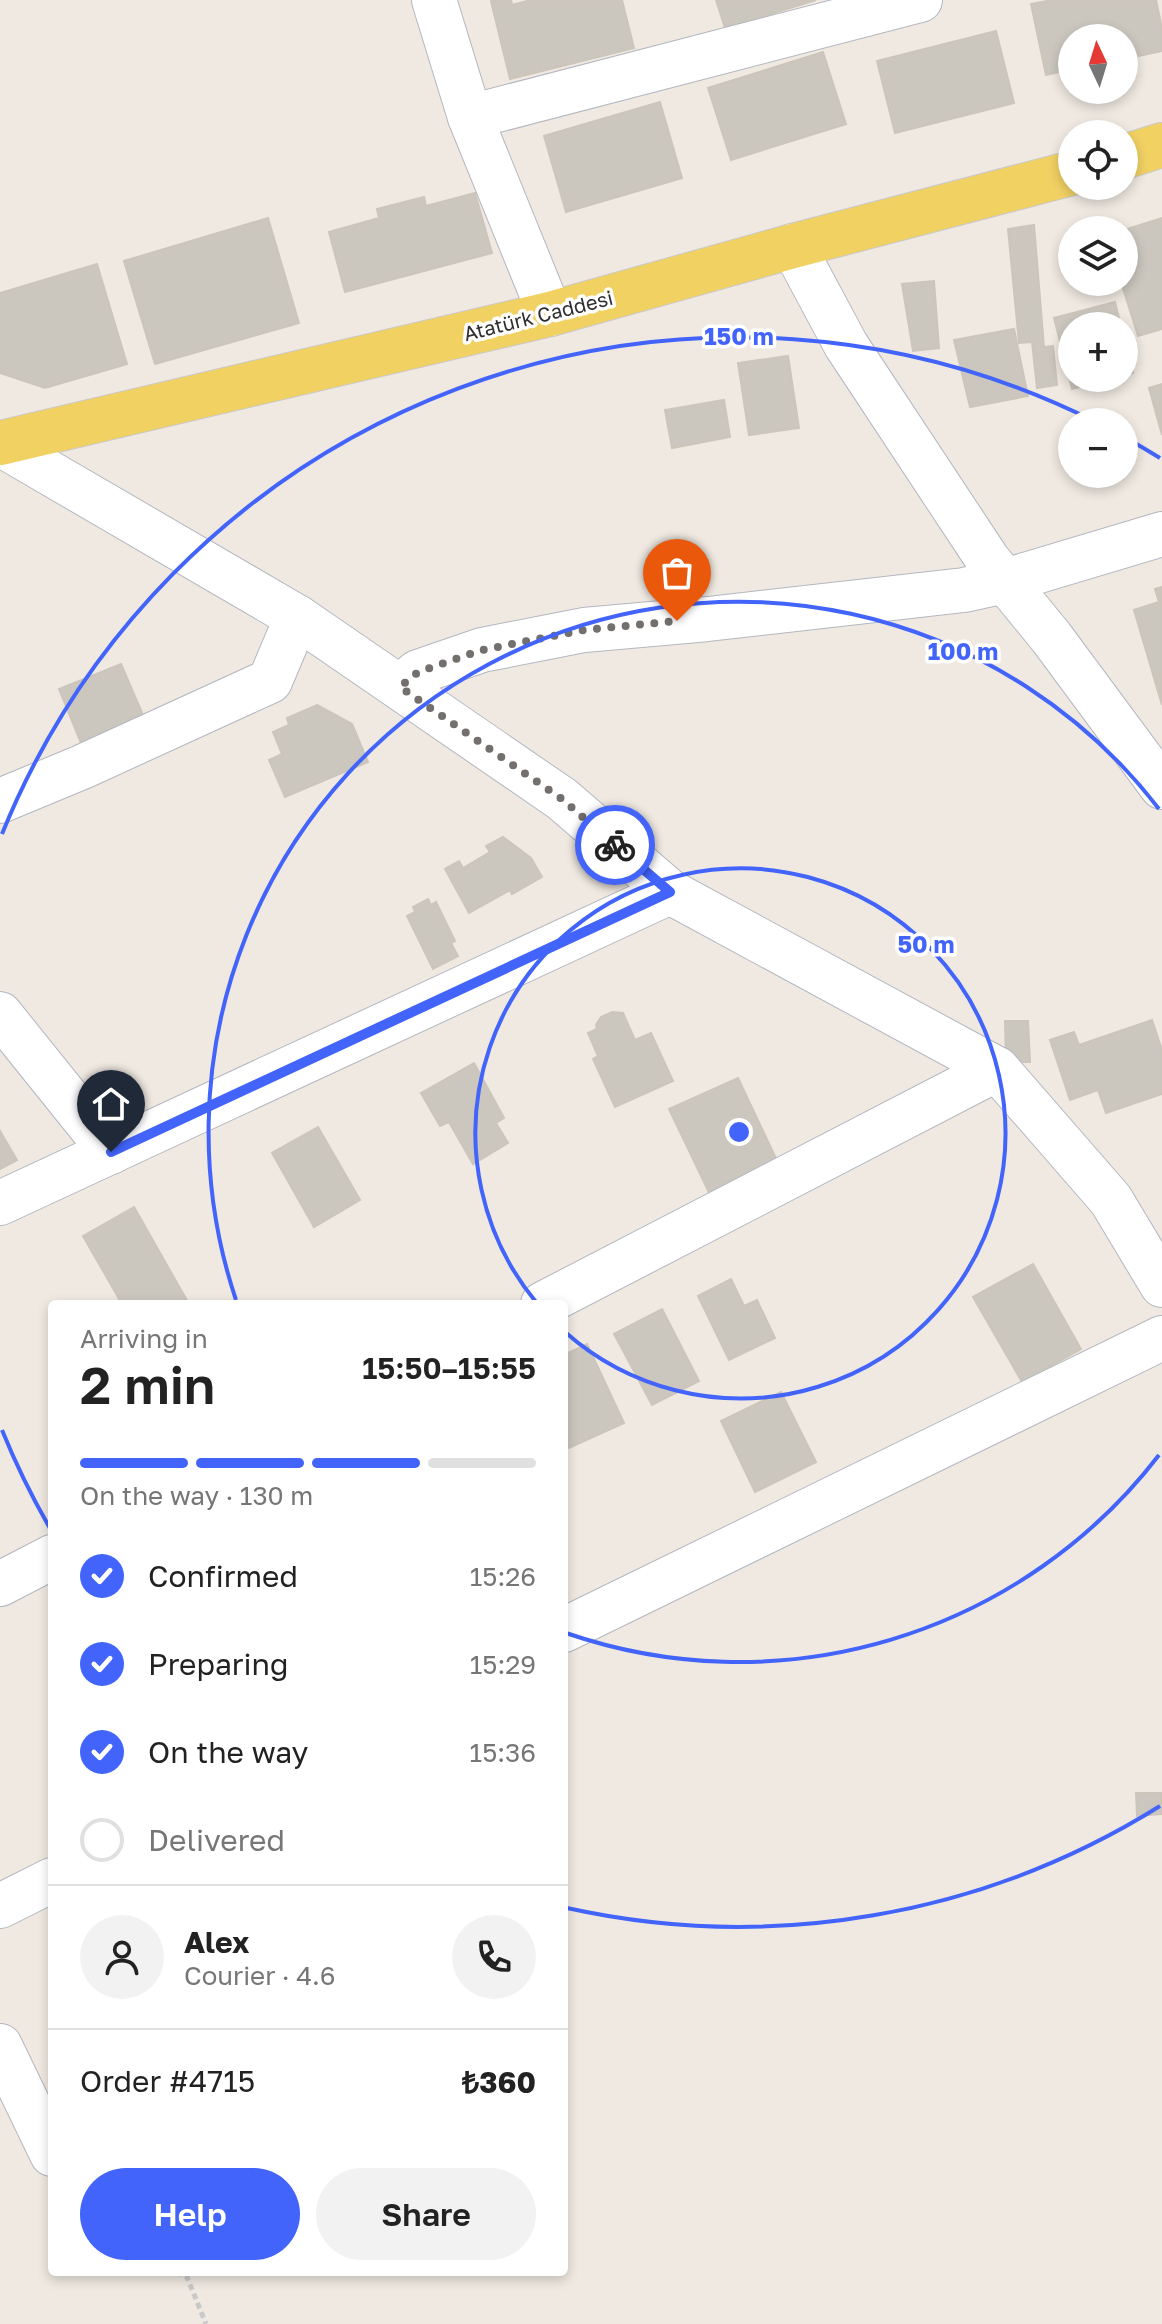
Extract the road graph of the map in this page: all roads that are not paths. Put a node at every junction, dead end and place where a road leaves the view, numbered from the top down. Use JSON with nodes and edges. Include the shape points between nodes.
{"nodes":[{"id":1,"x":434,"y":0,"type":"edge"},
{"id":2,"x":920,"y":0,"type":"edge"},
{"id":3,"x":470,"y":117,"type":"junction"},
{"id":4,"x":1162,"y":145,"type":"edge"},
{"id":5,"x":1138,"y":153,"type":"edge"},
{"id":6,"x":1058,"y":177,"type":"edge"},
{"id":7,"x":793,"y":246,"type":"junction"},
{"id":8,"x":550,"y":314,"type":"junction"},
{"id":9,"x":0,"y":444,"type":"edge"},
{"id":10,"x":1162,"y":534,"type":"edge"},
{"id":11,"x":1005,"y":581,"type":"junction"},
{"id":12,"x":297,"y":617,"type":"junction"},
{"id":13,"x":400,"y":687,"type":"junction"},
{"id":14,"x":1162,"y":787,"type":"edge"},
{"id":15,"x":0,"y":801,"type":"edge"},
{"id":16,"x":670,"y":892,"type":"junction"},
{"id":17,"x":0,"y":1014,"type":"edge"},
{"id":18,"x":997,"y":1069,"type":"junction"},
{"id":19,"x":111,"y":1152,"type":"junction"},
{"id":20,"x":0,"y":1203,"type":"edge"},
{"id":21,"x":1162,"y":1285,"type":"edge"},
{"id":22,"x":551,"y":1300,"type":"edge"},
{"id":23,"x":1162,"y":1338,"type":"edge"},
{"id":24,"x":48,"y":1559,"type":"edge"},
{"id":25,"x":0,"y":1584,"type":"edge"},
{"id":26,"x":568,"y":1628,"type":"edge"},
{"id":27,"x":48,"y":1882,"type":"edge"},
{"id":28,"x":0,"y":1906,"type":"edge"},
{"id":29,"x":0,"y":2046,"type":"edge"},
{"id":30,"x":48,"y":2146,"type":"edge"}],
"edges":[{"from":1,"to":3,"type":"street"},
{"from":2,"to":3,"type":"street"},
{"from":3,"to":8,"type":"street"},
{"from":4,"to":5,"type":"main road"},
{"from":6,"to":7,"type":"main road","name":"Atatürk Caddesi"},
{"from":7,"to":8,"type":"main road","name":"Atatürk Caddesi"},
{"from":7,"to":11,"type":"street","via":[[846,345]]},
{"from":8,"to":9,"type":"main road","name":"Atatürk Caddesi"},
{"from":9,"to":12,"type":"street"},
{"from":10,"to":11,"type":"street"},
{"from":11,"to":13,"type":"street","via":[[964,590],[584,630],[482,650],[418,672]]},
{"from":11,"to":14,"type":"street"},
{"from":12,"to":13,"type":"street"},
{"from":12,"to":15,"type":"street","via":[[270,681]]},
{"from":13,"to":16,"type":"street","via":[[562,799]]},
{"from":16,"to":18,"type":"street"},
{"from":16,"to":19,"type":"street"},
{"from":17,"to":19,"type":"street"},
{"from":18,"to":21,"type":"street","via":[[1111,1200]]},
{"from":18,"to":22,"type":"street"},
{"from":19,"to":20,"type":"street"},
{"from":23,"to":26,"type":"street"},
{"from":24,"to":25,"type":"street"},
{"from":27,"to":28,"type":"street"},
{"from":29,"to":30,"type":"street"}]}
